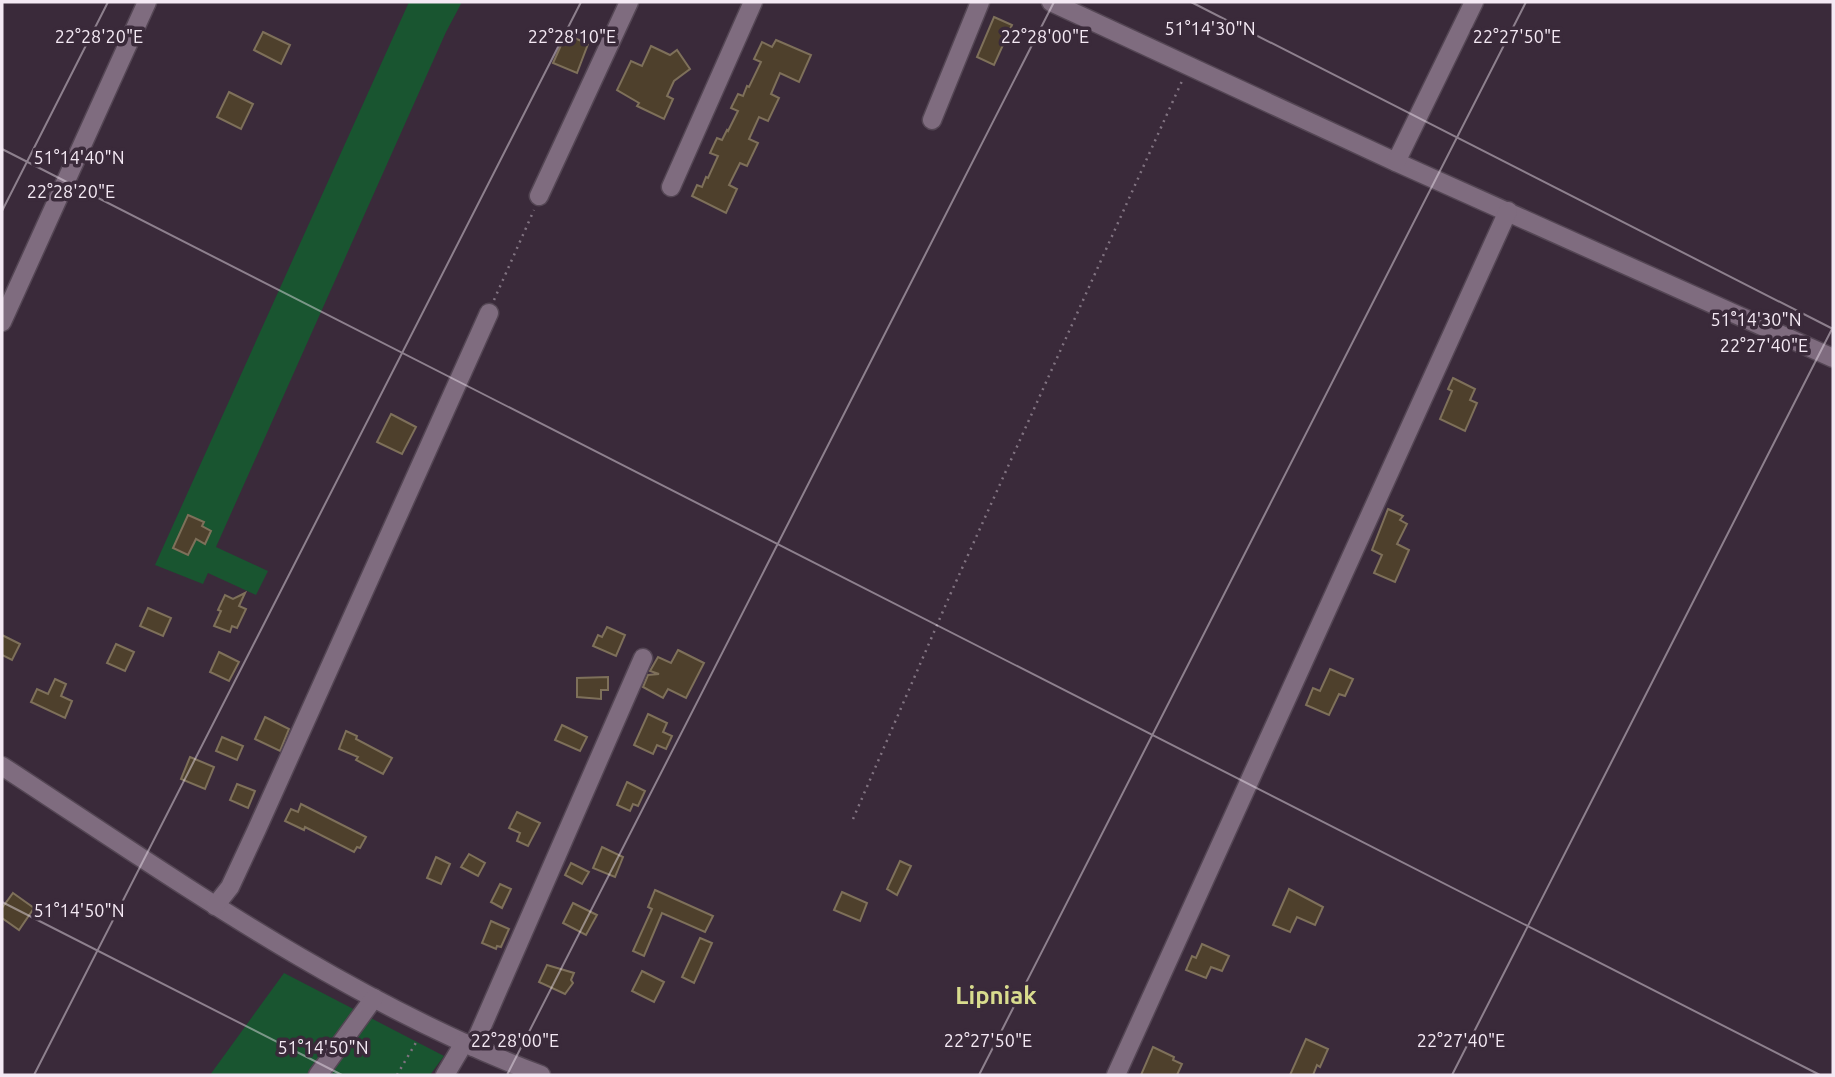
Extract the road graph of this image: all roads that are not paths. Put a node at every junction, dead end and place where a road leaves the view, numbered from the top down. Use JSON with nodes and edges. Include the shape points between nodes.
{"nodes":[{"id":1,"x":147,"y":2,"type":"edge"},
{"id":2,"x":629,"y":2,"type":"edge"},
{"id":3,"x":753,"y":2,"type":"edge"},
{"id":4,"x":980,"y":2,"type":"edge"},
{"id":5,"x":1051,"y":2,"type":"edge"},
{"id":6,"x":1474,"y":2,"type":"edge"},
{"id":7,"x":932,"y":120,"type":"dead end"},
{"id":8,"x":1396,"y":162,"type":"junction"},
{"id":9,"x":671,"y":187,"type":"dead end"},
{"id":10,"x":540,"y":196,"type":"road end"},
{"id":11,"x":1508,"y":211,"type":"junction"},
{"id":12,"x":489,"y":313,"type":"road end"},
{"id":13,"x":2,"y":322,"type":"edge"},
{"id":14,"x":1833,"y":358,"type":"edge"},
{"id":15,"x":643,"y":658,"type":"dead end"},
{"id":16,"x":2,"y":766,"type":"edge"},
{"id":17,"x":215,"y":906,"type":"junction"},
{"id":18,"x":374,"y":998,"type":"junction"},
{"id":19,"x":469,"y":1045,"type":"junction"},
{"id":20,"x":318,"y":1075,"type":"edge"},
{"id":21,"x":444,"y":1075,"type":"edge"},
{"id":22,"x":541,"y":1075,"type":"edge"},
{"id":23,"x":1116,"y":1075,"type":"edge"}],
"edges":[{"from":1,"to":13,"type":"street"},
{"from":2,"to":10,"type":"street"},
{"from":3,"to":9,"type":"street"},
{"from":4,"to":7,"type":"street"},
{"from":5,"to":8,"type":"street"},
{"from":6,"to":8,"type":"street"},
{"from":8,"to":11,"type":"street"},
{"from":11,"to":14,"type":"street"},
{"from":11,"to":23,"type":"street"},
{"from":12,"to":17,"type":"street","via":[[236,875]]},
{"from":15,"to":19,"type":"street"},
{"from":16,"to":17,"type":"street"},
{"from":17,"to":18,"type":"street"},
{"from":18,"to":19,"type":"street"},
{"from":18,"to":20,"type":"street"},
{"from":19,"to":21,"type":"street"},
{"from":19,"to":22,"type":"street"}]}
